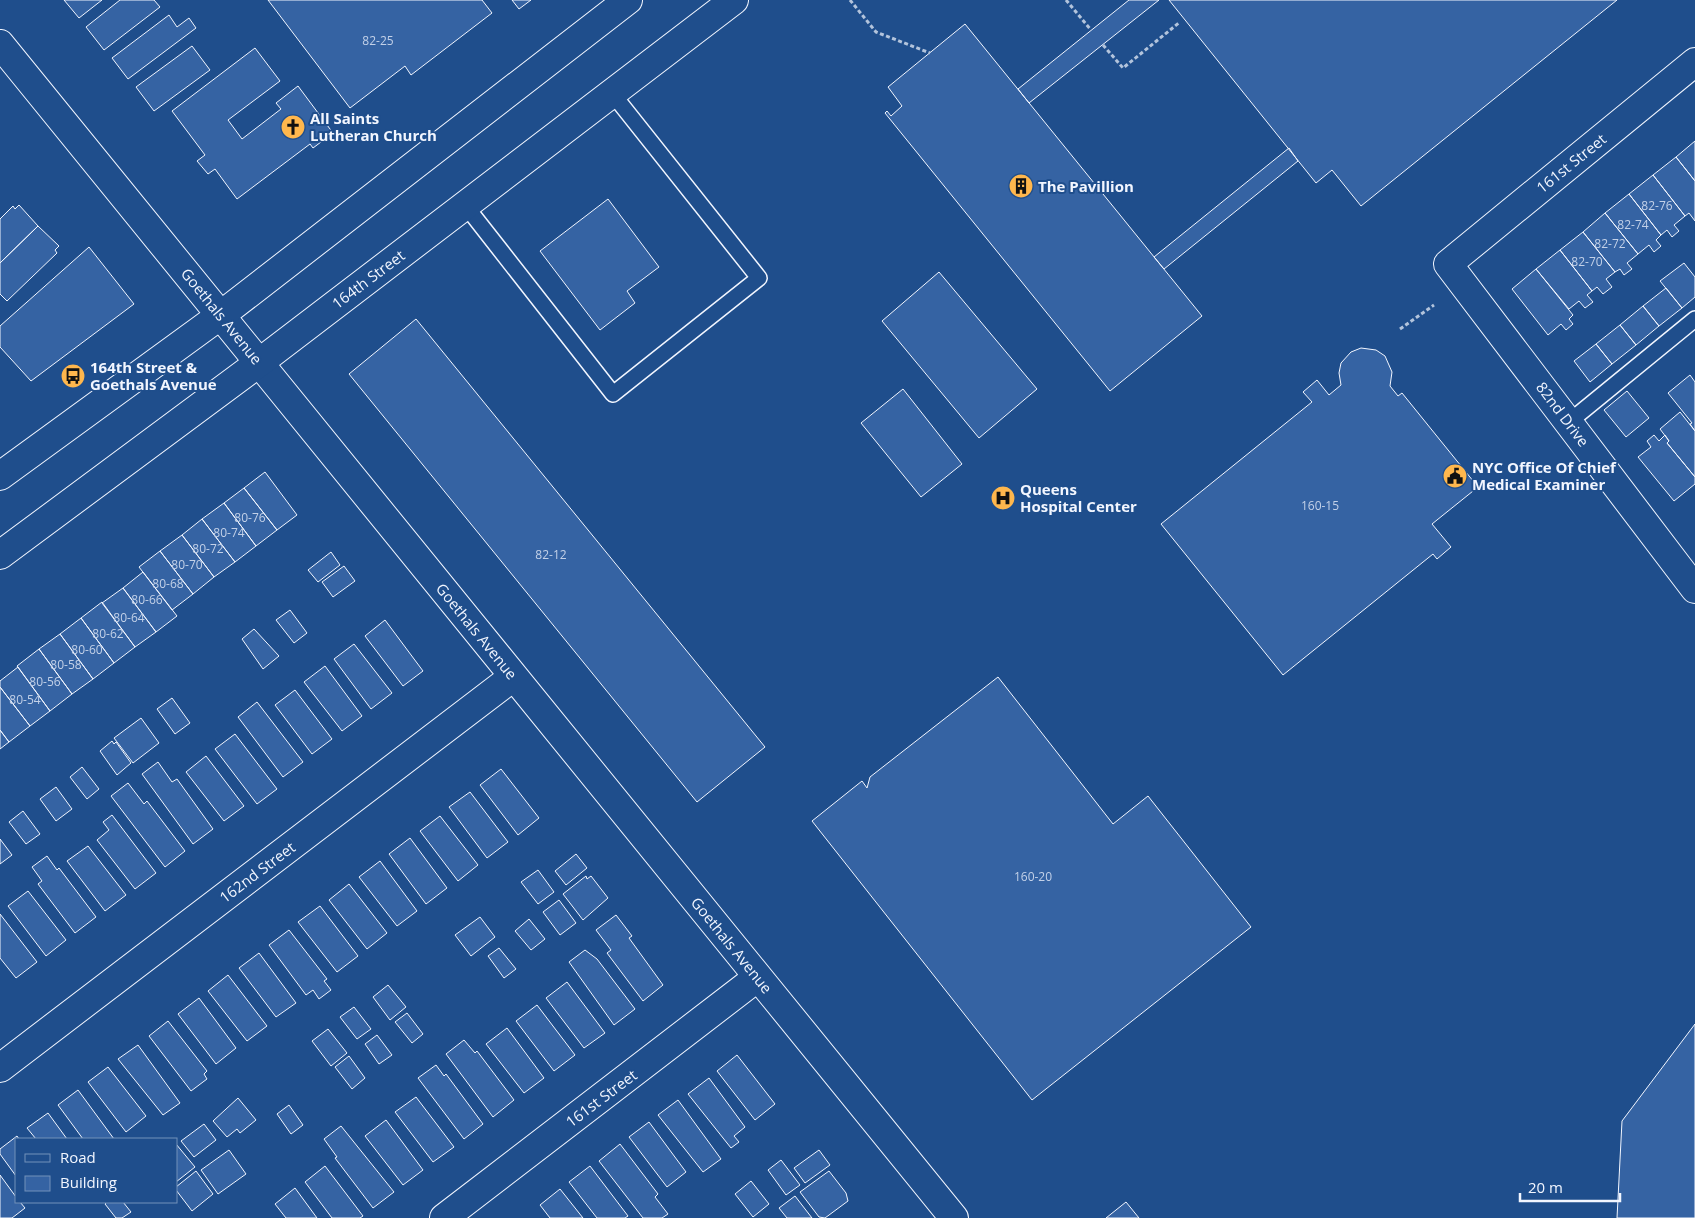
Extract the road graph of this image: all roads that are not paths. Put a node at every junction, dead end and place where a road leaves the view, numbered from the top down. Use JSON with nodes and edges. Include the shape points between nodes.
{"nodes":[{"id":1,"x":628,"y":0,"type":"edge"},
{"id":2,"x":734,"y":0,"type":"edge"},
{"id":3,"x":0,"y":44,"type":"edge"},
{"id":4,"x":1695,"y":62,"type":"edge"},
{"id":5,"x":612,"y":93,"type":"junction"},
{"id":6,"x":465,"y":205,"type":"junction"},
{"id":7,"x":1448,"y":264,"type":"joint"},
{"id":8,"x":221,"y":315,"type":"junction"},
{"id":9,"x":1695,"y":320,"type":"edge"},
{"id":10,"x":260,"y":362,"type":"junction"},
{"id":11,"x":1569,"y":422,"type":"junction"},
{"id":12,"x":0,"y":476,"type":"edge"},
{"id":13,"x":0,"y":554,"type":"edge"},
{"id":14,"x":1692,"y":578,"type":"edge"},
{"id":15,"x":513,"y":676,"type":"junction"},
{"id":16,"x":758,"y":978,"type":"junction"},
{"id":17,"x":0,"y":1068,"type":"edge"},
{"id":18,"x":444,"y":1218,"type":"edge"},
{"id":19,"x":954,"y":1218,"type":"edge"}],
"edges":[{"from":1,"to":8,"type":"street"},
{"from":2,"to":5,"type":"street","name":"164th Street"},
{"from":3,"to":8,"type":"street","name":"Goethals Avenue"},
{"from":4,"to":7,"type":"street","name":"161st Street"},
{"from":5,"to":6,"type":"street","name":"164th Street"},
{"from":5,"to":6,"type":"lane","via":[[758,278],[613,394]]},
{"from":6,"to":10,"type":"street","name":"164th Street"},
{"from":7,"to":11,"type":"street","name":"82nd Drive"},
{"from":8,"to":10,"type":"street","name":"Goethals Avenue"},
{"from":8,"to":12,"type":"street"},
{"from":9,"to":11,"type":"lane"},
{"from":10,"to":13,"type":"street","name":"164th Street"},
{"from":10,"to":15,"type":"street","name":"Goethals Avenue"},
{"from":11,"to":14,"type":"street","name":"82nd Drive"},
{"from":15,"to":16,"type":"street","name":"Goethals Avenue"},
{"from":15,"to":17,"type":"street","name":"162nd Street"},
{"from":16,"to":18,"type":"street","name":"161st Street"},
{"from":16,"to":19,"type":"street","name":"Goethals Avenue"}]}
